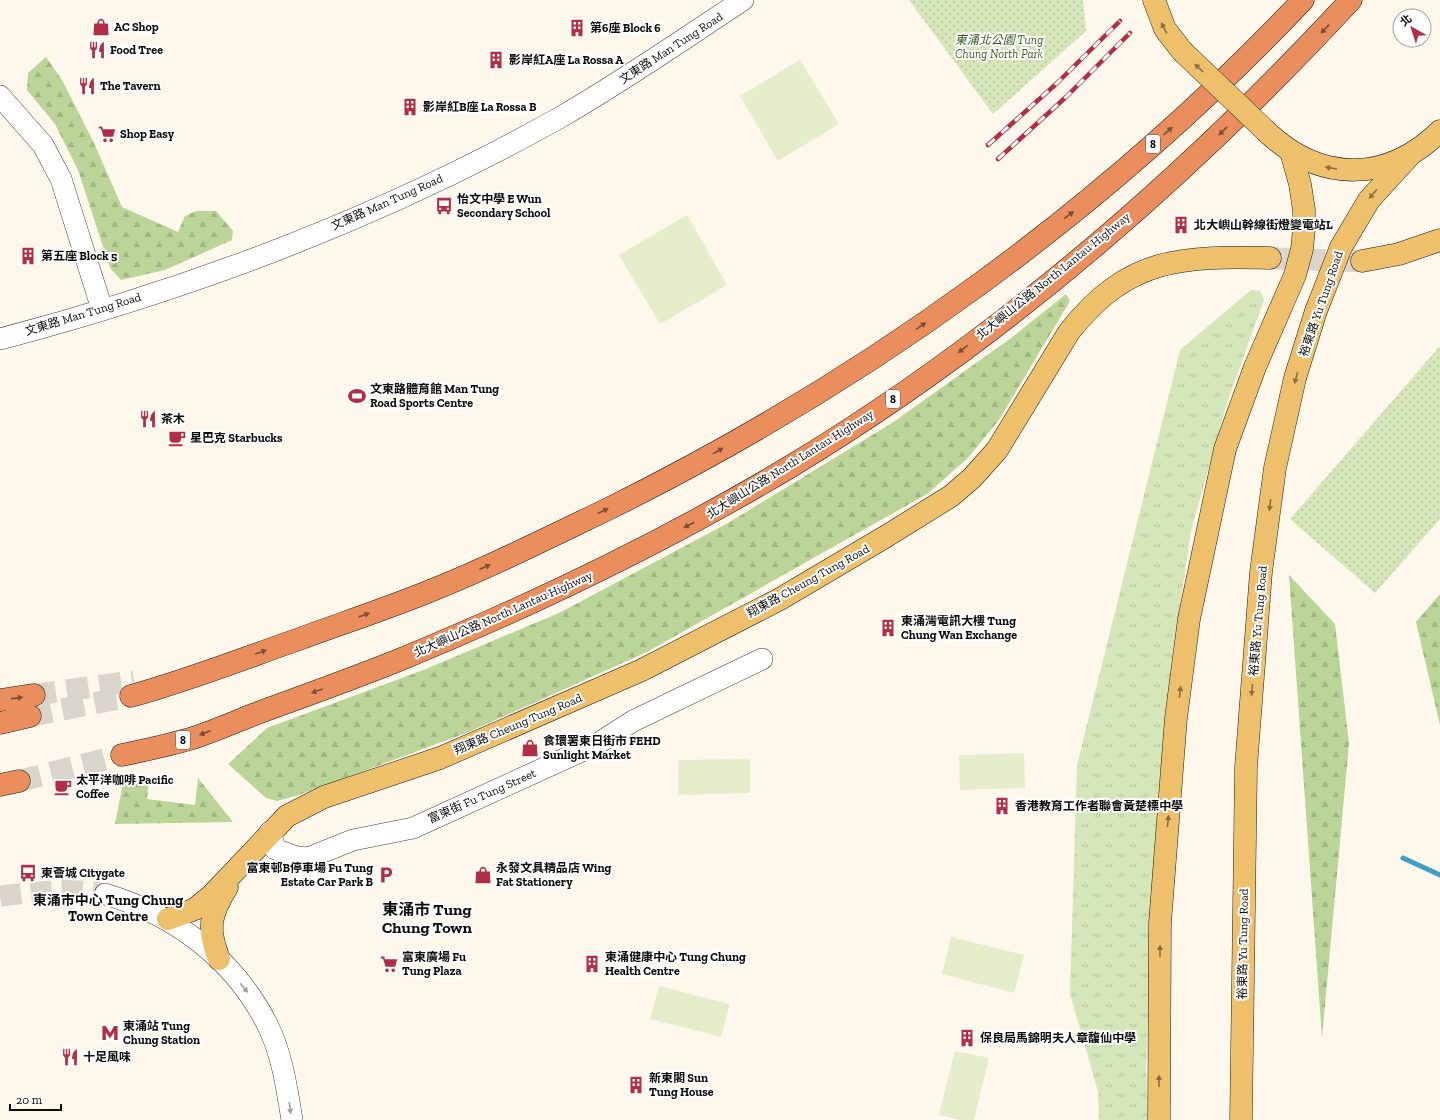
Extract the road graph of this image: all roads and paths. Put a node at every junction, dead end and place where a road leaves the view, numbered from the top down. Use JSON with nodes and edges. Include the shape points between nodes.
{"nodes":[{"id":1,"x":743,"y":0,"type":"edge"},
{"id":2,"x":1154,"y":0,"type":"edge"},
{"id":3,"x":1303,"y":0,"type":"edge"},
{"id":4,"x":1351,"y":0,"type":"edge"},
{"id":5,"x":0,"y":96,"type":"edge"},
{"id":6,"x":1440,"y":131,"type":"edge"},
{"id":7,"x":1291,"y":152,"type":"junction"},
{"id":8,"x":1409,"y":156,"type":"junction"},
{"id":9,"x":1440,"y":240,"type":"edge"},
{"id":10,"x":1270,"y":258,"type":"tunnel mouth"},
{"id":11,"x":1362,"y":261,"type":"tunnel mouth"},
{"id":12,"x":102,"y":309,"type":"junction"},
{"id":13,"x":0,"y":339,"type":"edge"},
{"id":14,"x":762,"y":659,"type":"dead end"},
{"id":15,"x":133,"y":688,"type":"tunnel mouth"},
{"id":16,"x":34,"y":695,"type":"tunnel mouth"},
{"id":17,"x":0,"y":700,"type":"edge"},
{"id":18,"x":30,"y":716,"type":"tunnel mouth"},
{"id":19,"x":0,"y":723,"type":"edge"},
{"id":20,"x":122,"y":755,"type":"tunnel mouth"},
{"id":21,"x":270,"y":832,"type":"junction"},
{"id":22,"x":238,"y":869,"type":"junction"},
{"id":23,"x":105,"y":894,"type":"tunnel mouth"},
{"id":24,"x":168,"y":919,"type":"junction"},
{"id":25,"x":219,"y":959,"type":"junction"},
{"id":26,"x":292,"y":1120,"type":"edge"},
{"id":27,"x":1159,"y":1120,"type":"edge"},
{"id":28,"x":1241,"y":1120,"type":"edge"}],
"edges":[{"from":1,"to":12,"type":"street","name":"文東路 Man Tung Road","via":[[637,71],[565,114],[415,192],[262,256]]},
{"from":7,"to":2,"type":"main road","one_way":true,"bridge":true,"via":[[1182,52],[1165,29]]},
{"from":15,"to":3,"type":"highway","number":"8","one_way":true,"via":[[225,665],[427,592],[541,542],[673,477],[767,424],[889,348],[971,290],[1073,212],[1186,116]]},
{"from":4,"to":20,"type":"highway","name":"北大嶼山公路 North Lantau Highway","number":"8","one_way":true,"via":[[1286,70],[1202,151],[1091,248],[922,380],[789,467],[700,519],[571,585],[451,638],[354,678],[193,738]]},
{"from":5,"to":12,"type":"street","via":[[43,145],[61,179]]},
{"from":6,"to":8,"type":"main road"},
{"from":8,"to":7,"type":"main road","one_way":true,"via":[[1377,167],[1347,170],[1323,167]]},
{"from":27,"to":7,"type":"main road","one_way":true,"via":[[1160,923],[1176,718],[1189,620],[1225,449],[1255,367],[1295,274],[1302,250],[1304,210]]},
{"from":8,"to":28,"type":"main road","name":"裕東路 Yu Tung Road","one_way":true,"via":[[1368,200],[1341,246],[1316,311],[1295,378],[1275,468],[1261,572],[1246,767]]},
{"from":9,"to":11,"type":"main road","via":[[1399,254]]},
{"from":10,"to":21,"type":"main road","name":"翔東路 Cheung Tung Road","via":[[1213,257],[1169,262],[1132,276],[1116,286],[1083,315],[1069,332],[997,450],[972,478],[951,496],[780,598],[642,670],[440,758],[324,797],[287,816]]},
{"from":12,"to":13,"type":"street","name":"文東路 Man Tung Road"},
{"from":14,"to":21,"type":"street","name":"富東街 Fu Tung Street","via":[[640,718],[597,744],[413,828],[353,840],[308,858],[275,849]]},
{"from":17,"to":16,"type":"highway","one_way":true},
{"from":18,"to":19,"type":"highway"},
{"from":21,"to":22,"type":"main road"},
{"from":22,"to":24,"type":"main road","via":[[195,909]]},
{"from":22,"to":25,"type":"main road","via":[[212,917],[213,942]]},
{"from":23,"to":24,"type":"street","via":[[147,908]]},
{"from":24,"to":25,"type":"street"},
{"from":25,"to":26,"type":"street","one_way":true,"via":[[248,993],[269,1026],[284,1073]]}]}
